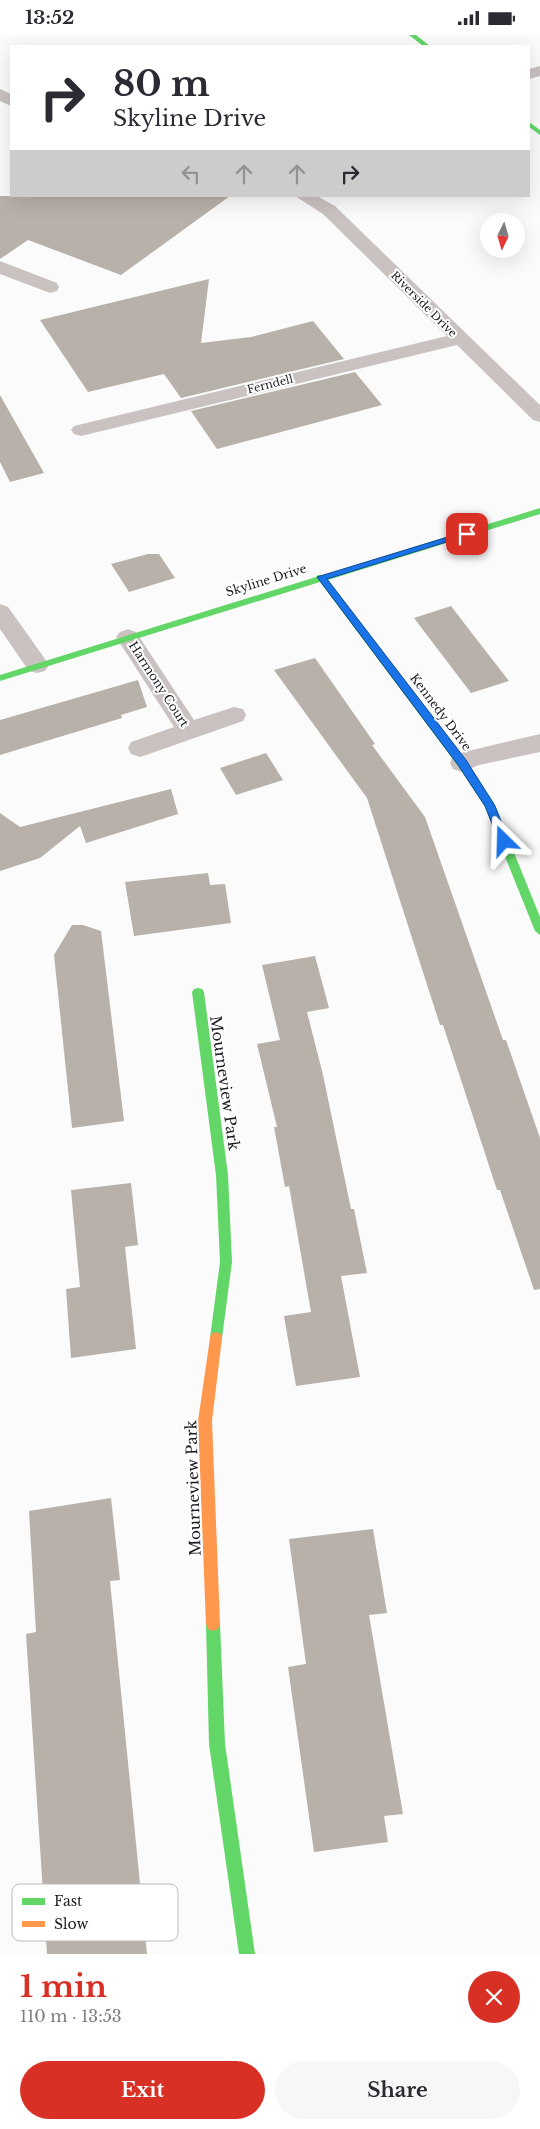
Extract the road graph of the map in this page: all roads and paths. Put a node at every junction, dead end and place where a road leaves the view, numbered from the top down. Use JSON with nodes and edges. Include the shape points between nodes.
{"nodes":[{"id":1,"x":412,"y":35,"type":"edge"},
{"id":2,"x":426,"y":45,"type":"edge"},
{"id":3,"x":530,"y":125,"type":"edge"},
{"id":4,"x":540,"y":133,"type":"edge"},
{"id":5,"x":306,"y":197,"type":"edge"},
{"id":6,"x":0,"y":267,"type":"edge"},
{"id":7,"x":50,"y":287,"type":"dead end"},
{"id":8,"x":459,"y":339,"type":"junction"},
{"id":9,"x":540,"y":416,"type":"edge"},
{"id":10,"x":63,"y":418,"type":"dead end"},
{"id":11,"x":540,"y":511,"type":"edge"},
{"id":12,"x":322,"y":577,"type":"junction"},
{"id":13,"x":0,"y":612,"type":"edge"},
{"id":14,"x":128,"y":637,"type":"junction"},
{"id":15,"x":37,"y":665,"type":"junction"},
{"id":16,"x":0,"y":678,"type":"edge"},
{"id":17,"x":234,"y":715,"type":"dead end"},
{"id":18,"x":189,"y":731,"type":"junction"},
{"id":19,"x":540,"y":743,"type":"edge"},
{"id":20,"x":140,"y":748,"type":"dead end"},
{"id":21,"x":462,"y":763,"type":"junction"},
{"id":22,"x":540,"y":931,"type":"edge"},
{"id":23,"x":198,"y":992,"type":"dead end"},
{"id":24,"x":247,"y":1954,"type":"edge"}],
"edges":[{"from":1,"to":2,"type":"street"},
{"from":3,"to":4,"type":"street"},
{"from":5,"to":8,"type":"street","name":"Riverside Drive","via":[[329,210]]},
{"from":6,"to":7,"type":"street"},
{"from":8,"to":9,"type":"street","name":"Riverside Drive"},
{"from":8,"to":10,"type":"street","name":"Ferndell","via":[[82,438],[72,421]]},
{"from":11,"to":12,"type":"street","name":"Skyline Drive"},
{"from":12,"to":14,"type":"street","name":"Skyline Drive"},
{"from":12,"to":21,"type":"street","name":"Kennedy Drive"},
{"from":13,"to":15,"type":"street"},
{"from":14,"to":15,"type":"street","name":"Skyline Drive"},
{"from":14,"to":18,"type":"street","name":"Harmony Court"},
{"from":15,"to":16,"type":"street","name":"Skyline Drive"},
{"from":17,"to":18,"type":"street","name":"Harmony Court"},
{"from":18,"to":20,"type":"street","name":"Harmony Court"},
{"from":19,"to":21,"type":"street"},
{"from":21,"to":22,"type":"street","name":"Kennedy Drive","via":[[490,806]]},
{"from":23,"to":24,"type":"street","name":"Mourneview Park","via":[[222,1175],[226,1262],[205,1421],[217,1744]]}]}
